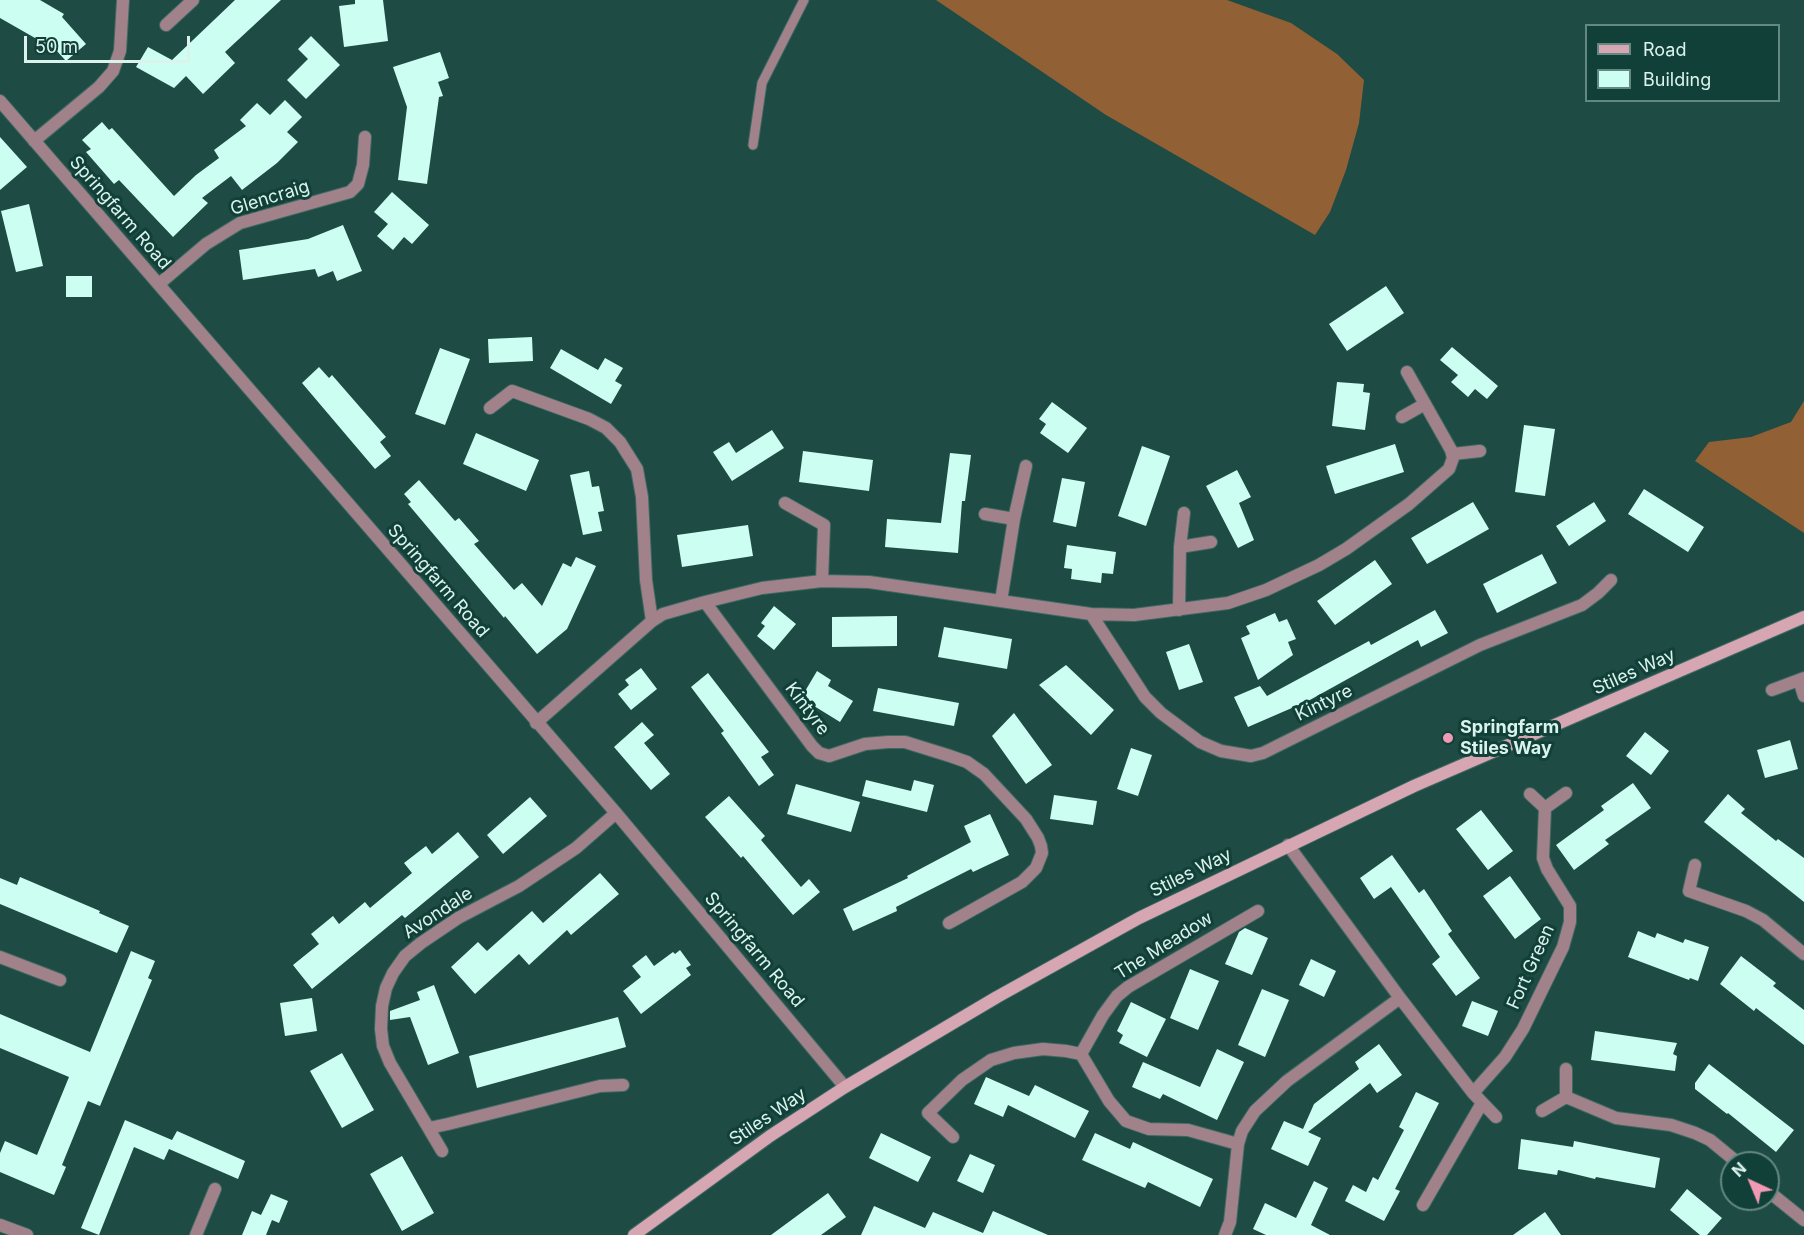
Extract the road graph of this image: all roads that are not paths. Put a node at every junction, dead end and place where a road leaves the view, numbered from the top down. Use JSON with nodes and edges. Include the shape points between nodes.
{"nodes":[{"id":1,"x":123,"y":0,"type":"edge"},
{"id":2,"x":193,"y":0,"type":"edge"},
{"id":3,"x":804,"y":0,"type":"edge"},
{"id":4,"x":166,"y":25,"type":"dead end"},
{"id":5,"x":0,"y":101,"type":"edge"},
{"id":6,"x":365,"y":137,"type":"dead end"},
{"id":7,"x":34,"y":141,"type":"junction"},
{"id":8,"x":753,"y":145,"type":"dead end"},
{"id":9,"x":159,"y":284,"type":"junction"},
{"id":10,"x":1407,"y":372,"type":"dead end"},
{"id":11,"x":1425,"y":404,"type":"junction"},
{"id":12,"x":490,"y":408,"type":"dead end"},
{"id":13,"x":1402,"y":417,"type":"dead end"},
{"id":14,"x":1480,"y":451,"type":"dead end"},
{"id":15,"x":1453,"y":454,"type":"junction"},
{"id":16,"x":1026,"y":466,"type":"dead end"},
{"id":17,"x":786,"y":503,"type":"dead end"},
{"id":18,"x":985,"y":513,"type":"dead end"},
{"id":19,"x":1184,"y":513,"type":"dead end"},
{"id":20,"x":1014,"y":519,"type":"junction"},
{"id":21,"x":1211,"y":542,"type":"dead end"},
{"id":22,"x":1180,"y":546,"type":"junction"},
{"id":23,"x":1611,"y":580,"type":"dead end"},
{"id":24,"x":822,"y":581,"type":"junction"},
{"id":25,"x":1001,"y":601,"type":"junction"},
{"id":26,"x":705,"y":602,"type":"junction"},
{"id":27,"x":1179,"y":610,"type":"junction"},
{"id":28,"x":1091,"y":614,"type":"junction"},
{"id":29,"x":1804,"y":617,"type":"edge"},
{"id":30,"x":651,"y":621,"type":"junction"},
{"id":31,"x":1802,"y":679,"type":"edge"},
{"id":32,"x":1772,"y":690,"type":"dead end"},
{"id":33,"x":1804,"y":696,"type":"edge"},
{"id":34,"x":536,"y":723,"type":"junction"},
{"id":35,"x":1566,"y":793,"type":"dead end"},
{"id":36,"x":1530,"y":794,"type":"dead end"},
{"id":37,"x":1545,"y":808,"type":"junction"},
{"id":38,"x":616,"y":813,"type":"junction"},
{"id":39,"x":1288,"y":845,"type":"junction"},
{"id":40,"x":1695,"y":865,"type":"dead end"},
{"id":41,"x":1258,"y":910,"type":"dead end"},
{"id":42,"x":949,"y":923,"type":"dead end"},
{"id":43,"x":1804,"y":954,"type":"edge"},
{"id":44,"x":0,"y":957,"type":"edge"},
{"id":45,"x":60,"y":980,"type":"dead end"},
{"id":46,"x":1400,"y":999,"type":"junction"},
{"id":47,"x":1081,"y":1054,"type":"junction"},
{"id":48,"x":1566,"y":1069,"type":"dead end"},
{"id":49,"x":623,"y":1085,"type":"dead end"},
{"id":50,"x":844,"y":1087,"type":"junction"},
{"id":51,"x":1473,"y":1093,"type":"junction"},
{"id":52,"x":1566,"y":1096,"type":"junction"},
{"id":53,"x":1482,"y":1103,"type":"junction"},
{"id":54,"x":1542,"y":1111,"type":"dead end"},
{"id":55,"x":1496,"y":1117,"type":"dead end"},
{"id":56,"x":429,"y":1128,"type":"junction"},
{"id":57,"x":953,"y":1137,"type":"dead end"},
{"id":58,"x":1238,"y":1144,"type":"junction"},
{"id":59,"x":442,"y":1151,"type":"dead end"},
{"id":60,"x":1723,"y":1151,"type":"edge"},
{"id":61,"x":215,"y":1189,"type":"dead end"},
{"id":62,"x":1780,"y":1201,"type":"edge"},
{"id":63,"x":1423,"y":1205,"type":"dead end"},
{"id":64,"x":1804,"y":1220,"type":"edge"},
{"id":65,"x":0,"y":1225,"type":"edge"},
{"id":66,"x":1229,"y":1233,"type":"edge"},
{"id":67,"x":27,"y":1235,"type":"edge"},
{"id":68,"x":196,"y":1235,"type":"edge"},
{"id":69,"x":634,"y":1235,"type":"edge"}],
"edges":[{"from":1,"to":7,"type":"street","via":[[120,51],[113,71]]},
{"from":2,"to":4,"type":"street"},
{"from":3,"to":8,"type":"lane","via":[[762,83]]},
{"from":5,"to":7,"type":"street","name":"Springfarm Road"},
{"from":6,"to":9,"type":"street","name":"Glencraig","via":[[358,184],[350,192],[240,223],[206,244]]},
{"from":7,"to":9,"type":"street","name":"Springfarm Road"},
{"from":9,"to":34,"type":"street","name":"Springfarm Road"},
{"from":10,"to":11,"type":"street"},
{"from":11,"to":13,"type":"street"},
{"from":11,"to":15,"type":"street"},
{"from":12,"to":30,"type":"street","via":[[512,391],[589,419],[620,442],[637,469],[642,497]]},
{"from":14,"to":15,"type":"street"},
{"from":15,"to":27,"type":"street","via":[[1446,473],[1409,504],[1319,565],[1291,580],[1228,603]]},
{"from":16,"to":20,"type":"street"},
{"from":17,"to":24,"type":"street","via":[[824,525]]},
{"from":18,"to":20,"type":"street"},
{"from":19,"to":22,"type":"street"},
{"from":20,"to":25,"type":"street"},
{"from":21,"to":22,"type":"street"},
{"from":22,"to":27,"type":"street"},
{"from":23,"to":28,"type":"street","name":"Kintyre","via":[[1582,605],[1480,645],[1251,756],[1221,751],[1200,742],[1161,713],[1145,697]]},
{"from":24,"to":25,"type":"street","via":[[869,582]]},
{"from":24,"to":26,"type":"street","via":[[762,588]]},
{"from":25,"to":28,"type":"street"},
{"from":26,"to":30,"type":"street"},
{"from":26,"to":42,"type":"street","name":"Kintyre","via":[[819,753],[830,756],[865,744],[905,742],[950,756],[984,774],[1026,819],[1041,846],[1036,867],[1022,882]]},
{"from":27,"to":28,"type":"street"},
{"from":29,"to":39,"type":"main road","name":"Stiles Way","via":[[1414,786]]},
{"from":30,"to":34,"type":"street"},
{"from":31,"to":32,"type":"street"},
{"from":31,"to":33,"type":"street"},
{"from":34,"to":38,"type":"street","name":"Springfarm Road"},
{"from":35,"to":37,"type":"street"},
{"from":36,"to":37,"type":"street"},
{"from":37,"to":51,"type":"street","name":"Fort Green","via":[[1544,858],[1570,906],[1570,922],[1563,947],[1523,1029],[1505,1057]]},
{"from":38,"to":50,"type":"street","name":"Springfarm Road"},
{"from":38,"to":56,"type":"street","name":"Avondale","via":[[576,848],[519,886],[458,918],[421,943],[393,972],[382,1005],[383,1046]]},
{"from":39,"to":46,"type":"street"},
{"from":39,"to":50,"type":"main road","name":"Stiles Way","via":[[1139,918]]},
{"from":40,"to":43,"type":"street","via":[[1689,891],[1763,920]]},
{"from":41,"to":47,"type":"street","name":"The Meadow","via":[[1128,987],[1102,1015]]},
{"from":44,"to":45,"type":"street"},
{"from":46,"to":51,"type":"street"},
{"from":46,"to":58,"type":"street","via":[[1274,1091],[1248,1120]]},
{"from":47,"to":57,"type":"street","via":[[1024,1051],[991,1060],[975,1070],[928,1113]]},
{"from":47,"to":58,"type":"street","via":[[1109,1101],[1126,1120],[1149,1129],[1188,1130]]},
{"from":48,"to":52,"type":"street"},
{"from":49,"to":56,"type":"street","via":[[600,1086]]},
{"from":50,"to":69,"type":"main road","name":"Stiles Way"},
{"from":51,"to":53,"type":"street"},
{"from":52,"to":54,"type":"street"},
{"from":52,"to":60,"type":"street","via":[[1616,1118],[1671,1125],[1695,1133]]},
{"from":53,"to":55,"type":"street"},
{"from":53,"to":63,"type":"street"},
{"from":56,"to":59,"type":"street","name":"Avondale"},
{"from":58,"to":66,"type":"street"},
{"from":61,"to":68,"type":"street"},
{"from":62,"to":64,"type":"street"},
{"from":65,"to":67,"type":"street"}]}
